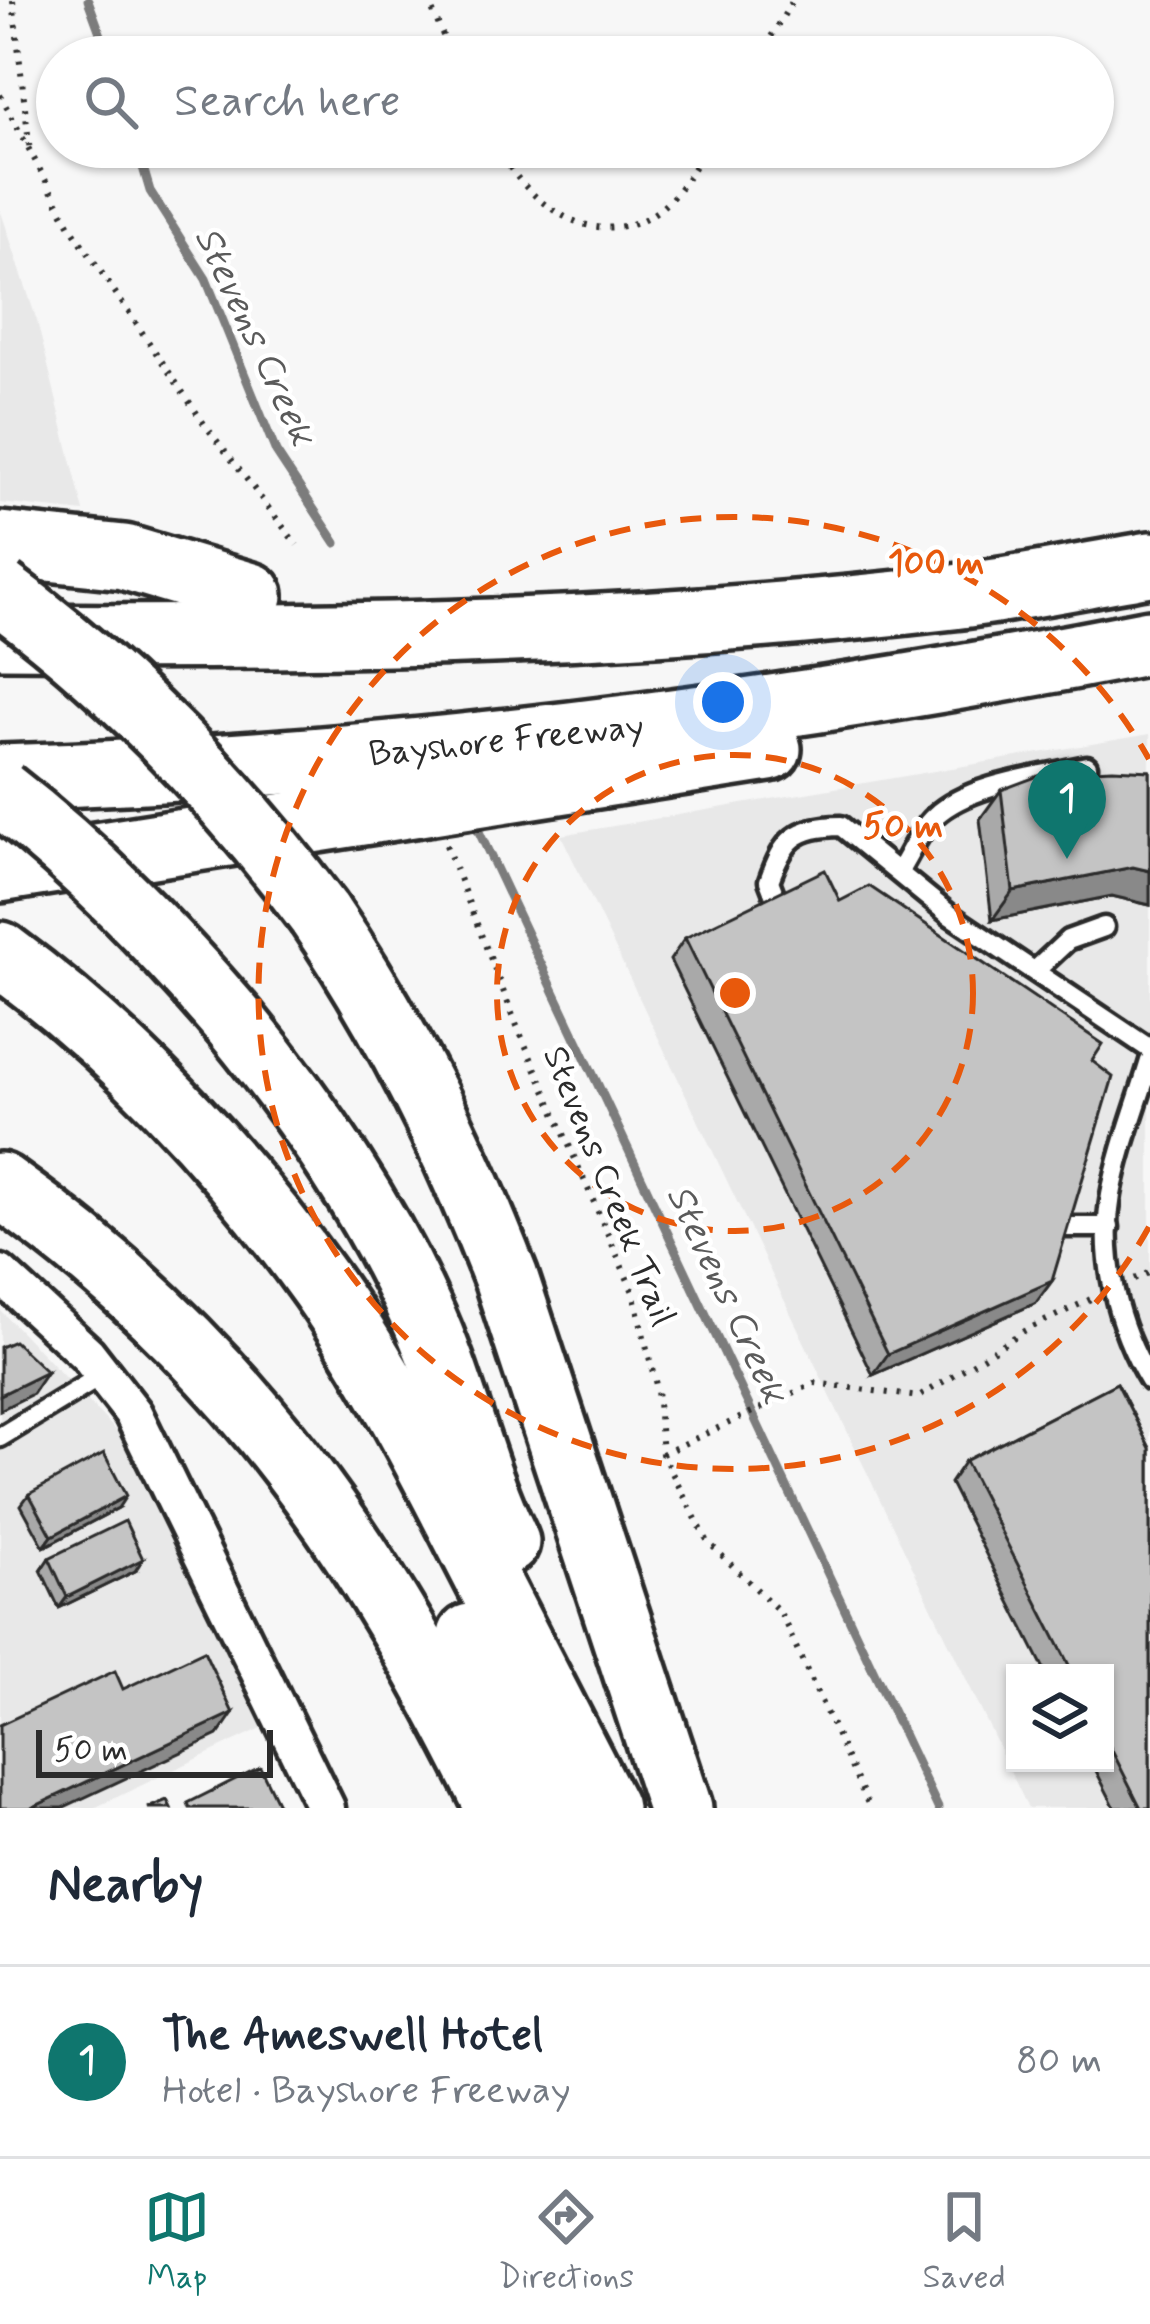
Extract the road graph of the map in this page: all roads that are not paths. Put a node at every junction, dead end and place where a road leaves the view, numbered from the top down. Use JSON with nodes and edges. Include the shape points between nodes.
{"nodes":[{"id":1,"x":1150,"y":529,"type":"edge"},
{"id":2,"x":0,"y":544,"type":"edge"},
{"id":3,"x":1150,"y":564,"type":"edge"},
{"id":4,"x":0,"y":594,"type":"edge"},
{"id":5,"x":251,"y":595,"type":"junction"},
{"id":6,"x":0,"y":636,"type":"edge"},
{"id":7,"x":1150,"y":642,"type":"edge"},
{"id":8,"x":1051,"y":662,"type":"junction"},
{"id":9,"x":1087,"y":766,"type":"edge"},
{"id":10,"x":0,"y":777,"type":"edge"},
{"id":11,"x":0,"y":794,"type":"edge"},
{"id":12,"x":0,"y":870,"type":"edge"},
{"id":13,"x":899,"y":871,"type":"junction"},
{"id":14,"x":779,"y":907,"type":"edge"},
{"id":15,"x":1104,"y":928,"type":"dead end"},
{"id":16,"x":0,"y":954,"type":"edge"},
{"id":17,"x":1036,"y":970,"type":"junction"},
{"id":18,"x":0,"y":994,"type":"edge"},
{"id":19,"x":66,"y":1026,"type":"junction"},
{"id":20,"x":1150,"y":1049,"type":"edge"},
{"id":21,"x":1150,"y":1061,"type":"edge"},
{"id":22,"x":0,"y":1185,"type":"edge"},
{"id":23,"x":1060,"y":1226,"type":"edge"},
{"id":24,"x":1109,"y":1227,"type":"junction"},
{"id":25,"x":0,"y":1274,"type":"edge"},
{"id":26,"x":104,"y":1374,"type":"junction"},
{"id":27,"x":1150,"y":1381,"type":"edge"},
{"id":28,"x":0,"y":1437,"type":"edge"},
{"id":29,"x":326,"y":1808,"type":"edge"},
{"id":30,"x":499,"y":1808,"type":"edge"},
{"id":31,"x":551,"y":1808,"type":"edge"},
{"id":32,"x":605,"y":1808,"type":"edge"},
{"id":33,"x":637,"y":1808,"type":"edge"},
{"id":34,"x":680,"y":1808,"type":"edge"}],
"edges":[{"from":1,"to":5,"type":"highway","via":[[1024,550],[615,588]]},
{"from":2,"to":5,"type":"highway","via":[[124,557]]},
{"from":3,"to":6,"type":"highway","via":[[956,597],[689,622],[243,639]]},
{"from":4,"to":5,"type":"highway"},
{"from":4,"to":34,"type":"highway","bridge":true,"via":[[104,675],[239,813],[319,914],[403,1049],[506,1277]]},
{"from":7,"to":8,"type":"highway","name":"Bayshore Freeway"},
{"from":8,"to":10,"type":"highway","name":"Bayshore Freeway","via":[[512,739]]},
{"from":8,"to":12,"type":"highway","via":[[815,741]]},
{"from":9,"to":13,"type":"lane","via":[[958,802],[934,816]]},
{"from":11,"to":33,"type":"highway","bridge":true,"via":[[121,898],[236,1024],[321,1135],[422,1312],[501,1529]]},
{"from":13,"to":14,"type":"lane","via":[[841,826],[811,827],[782,847],[769,881]]},
{"from":13,"to":17,"type":"lane"},
{"from":15,"to":17,"type":"lane","via":[[1068,940]]},
{"from":16,"to":19,"type":"highway"},
{"from":17,"to":20,"type":"lane"},
{"from":18,"to":19,"type":"highway"},
{"from":19,"to":31,"type":"highway","via":[[214,1197],[330,1355]]},
{"from":19,"to":32,"type":"highway","via":[[201,1136],[334,1306],[426,1461]]},
{"from":21,"to":24,"type":"lane"},
{"from":22,"to":30,"type":"highway","via":[[153,1308],[281,1447],[392,1607]]},
{"from":23,"to":24,"type":"lane"},
{"from":24,"to":27,"type":"lane","via":[[1113,1289]]},
{"from":25,"to":26,"type":"street"},
{"from":26,"to":28,"type":"lane"},
{"from":26,"to":29,"type":"street","via":[[133,1413]]}]}
